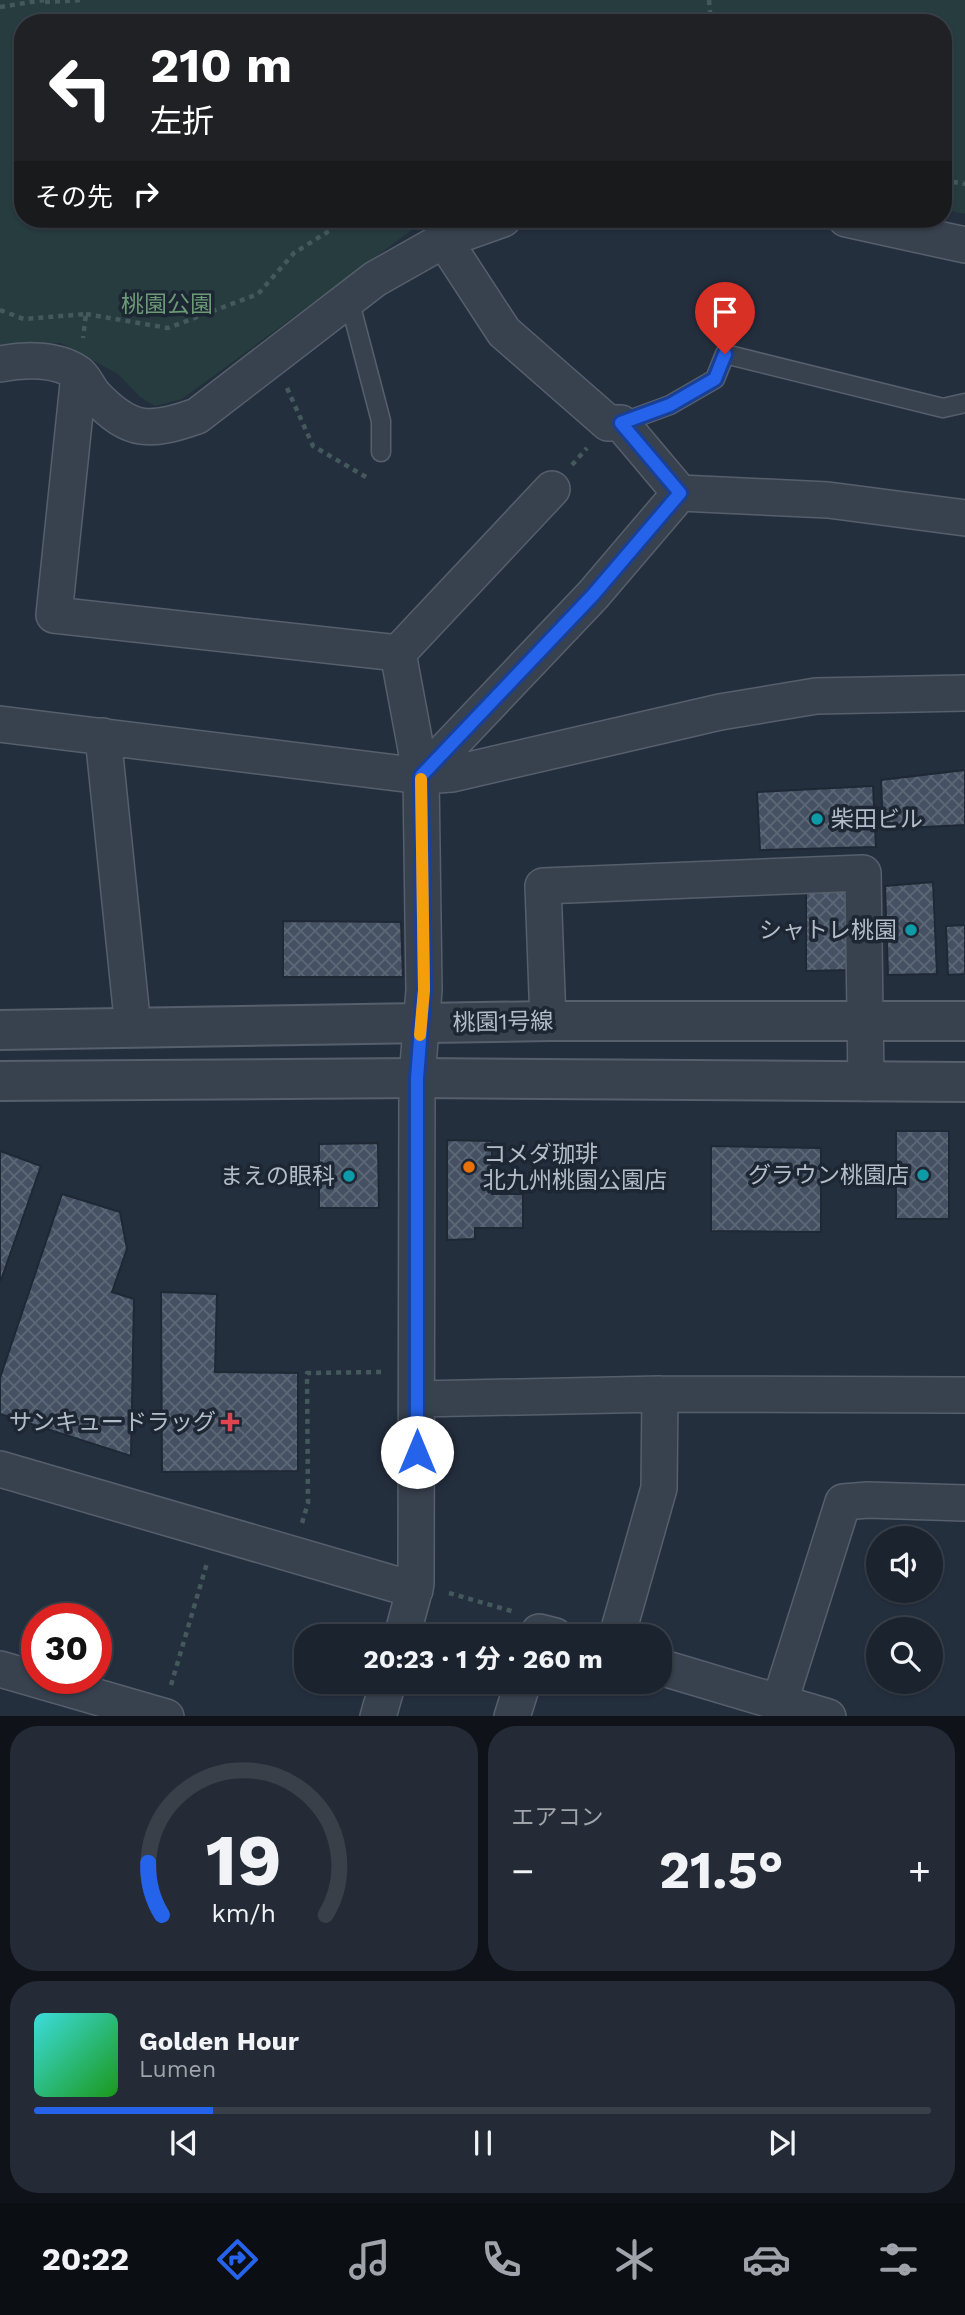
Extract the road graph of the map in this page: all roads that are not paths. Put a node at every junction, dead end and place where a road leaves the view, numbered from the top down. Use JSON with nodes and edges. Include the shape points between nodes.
{"nodes":[{"id":1,"x":478,"y":228,"type":"edge"},
{"id":2,"x":887,"y":228,"type":"edge"},
{"id":3,"x":444,"y":240,"type":"junction"},
{"id":4,"x":965,"y":245,"type":"edge"},
{"id":5,"x":349,"y":299,"type":"junction"},
{"id":6,"x":0,"y":364,"type":"edge"},
{"id":7,"x":79,"y":374,"type":"junction"},
{"id":8,"x":965,"y":403,"type":"edge"},
{"id":9,"x":615,"y":423,"type":"junction"},
{"id":10,"x":381,"y":452,"type":"dead end"},
{"id":11,"x":552,"y":489,"type":"road end"},
{"id":12,"x":680,"y":493,"type":"junction"},
{"id":13,"x":965,"y":517,"type":"edge"},
{"id":14,"x":398,"y":653,"type":"junction"},
{"id":15,"x":965,"y":694,"type":"edge"},
{"id":16,"x":0,"y":724,"type":"edge"},
{"id":17,"x":103,"y":736,"type":"junction"},
{"id":18,"x":421,"y":776,"type":"junction"},
{"id":19,"x":548,"y":1021,"type":"junction"},
{"id":20,"x":864,"y":1021,"type":"junction"},
{"id":21,"x":965,"y":1021,"type":"edge"},
{"id":22,"x":421,"y":1024,"type":"junction"},
{"id":23,"x":133,"y":1028,"type":"junction"},
{"id":24,"x":0,"y":1030,"type":"edge"},
{"id":25,"x":417,"y":1078,"type":"junction"},
{"id":26,"x":0,"y":1081,"type":"edge"},
{"id":27,"x":965,"y":1082,"type":"edge"},
{"id":28,"x":866,"y":1083,"type":"junction"},
{"id":29,"x":418,"y":1385,"type":"junction"},
{"id":30,"x":660,"y":1394,"type":"junction"},
{"id":31,"x":965,"y":1395,"type":"edge"},
{"id":32,"x":0,"y":1469,"type":"edge"},
{"id":33,"x":965,"y":1503,"type":"edge"},
{"id":34,"x":416,"y":1587,"type":"junction"},
{"id":35,"x":405,"y":1624,"type":"edge"},
{"id":36,"x":620,"y":1624,"type":"edge"},
{"id":37,"x":0,"y":1669,"type":"edge"},
{"id":38,"x":672,"y":1670,"type":"edge"},
{"id":39,"x":384,"y":1694,"type":"edge"},
{"id":40,"x":519,"y":1694,"type":"edge"},
{"id":41,"x":780,"y":1701,"type":"junction"},
{"id":42,"x":164,"y":1716,"type":"edge"},
{"id":43,"x":377,"y":1716,"type":"edge"},
{"id":44,"x":512,"y":1716,"type":"edge"},
{"id":45,"x":825,"y":1716,"type":"edge"}],
"edges":[{"from":1,"to":3,"type":"street"},
{"from":2,"to":4,"type":"street"},
{"from":3,"to":5,"type":"street"},
{"from":3,"to":9,"type":"street","via":[[504,332]]},
{"from":5,"to":7,"type":"street","via":[[197,416],[163,428],[130,425],[95,396]]},
{"from":5,"to":10,"type":"lane","via":[[380,421]]},
{"from":6,"to":7,"type":"street","via":[[46,360]]},
{"from":7,"to":14,"type":"street","via":[[54,615]]},
{"from":8,"to":9,"type":"lane","via":[[943,408],[725,354],[715,379],[670,405]]},
{"from":9,"to":12,"type":"street"},
{"from":11,"to":14,"type":"street"},
{"from":12,"to":13,"type":"street","via":[[828,500]]},
{"from":12,"to":18,"type":"street","via":[[593,595]]},
{"from":14,"to":18,"type":"street"},
{"from":15,"to":18,"type":"street","via":[[816,696],[720,712],[452,774]]},
{"from":16,"to":17,"type":"street"},
{"from":17,"to":18,"type":"street"},
{"from":17,"to":23,"type":"street"},
{"from":18,"to":22,"type":"street"},
{"from":19,"to":20,"type":"street","name":"桃園1号線"},
{"from":19,"to":20,"type":"street","via":[[542,886],[863,873]]},
{"from":19,"to":22,"type":"street","name":"桃園1号線"},
{"from":20,"to":21,"type":"street","name":"桃園1号線"},
{"from":20,"to":28,"type":"street"},
{"from":22,"to":23,"type":"street","name":"桃園1号線"},
{"from":22,"to":25,"type":"street"},
{"from":23,"to":24,"type":"street","name":"桃園1号線"},
{"from":25,"to":26,"type":"street"},
{"from":25,"to":28,"type":"street"},
{"from":25,"to":29,"type":"street"},
{"from":27,"to":28,"type":"street"},
{"from":29,"to":30,"type":"street"},
{"from":29,"to":34,"type":"street"},
{"from":30,"to":31,"type":"street"},
{"from":30,"to":36,"type":"street","via":[[659,1488]]},
{"from":32,"to":34,"type":"street"},
{"from":33,"to":41,"type":"street","via":[[844,1502]]},
{"from":34,"to":35,"type":"street"},
{"from":37,"to":42,"type":"street"},
{"from":38,"to":41,"type":"street"},
{"from":39,"to":43,"type":"street"},
{"from":40,"to":44,"type":"street"},
{"from":41,"to":45,"type":"street"}]}
